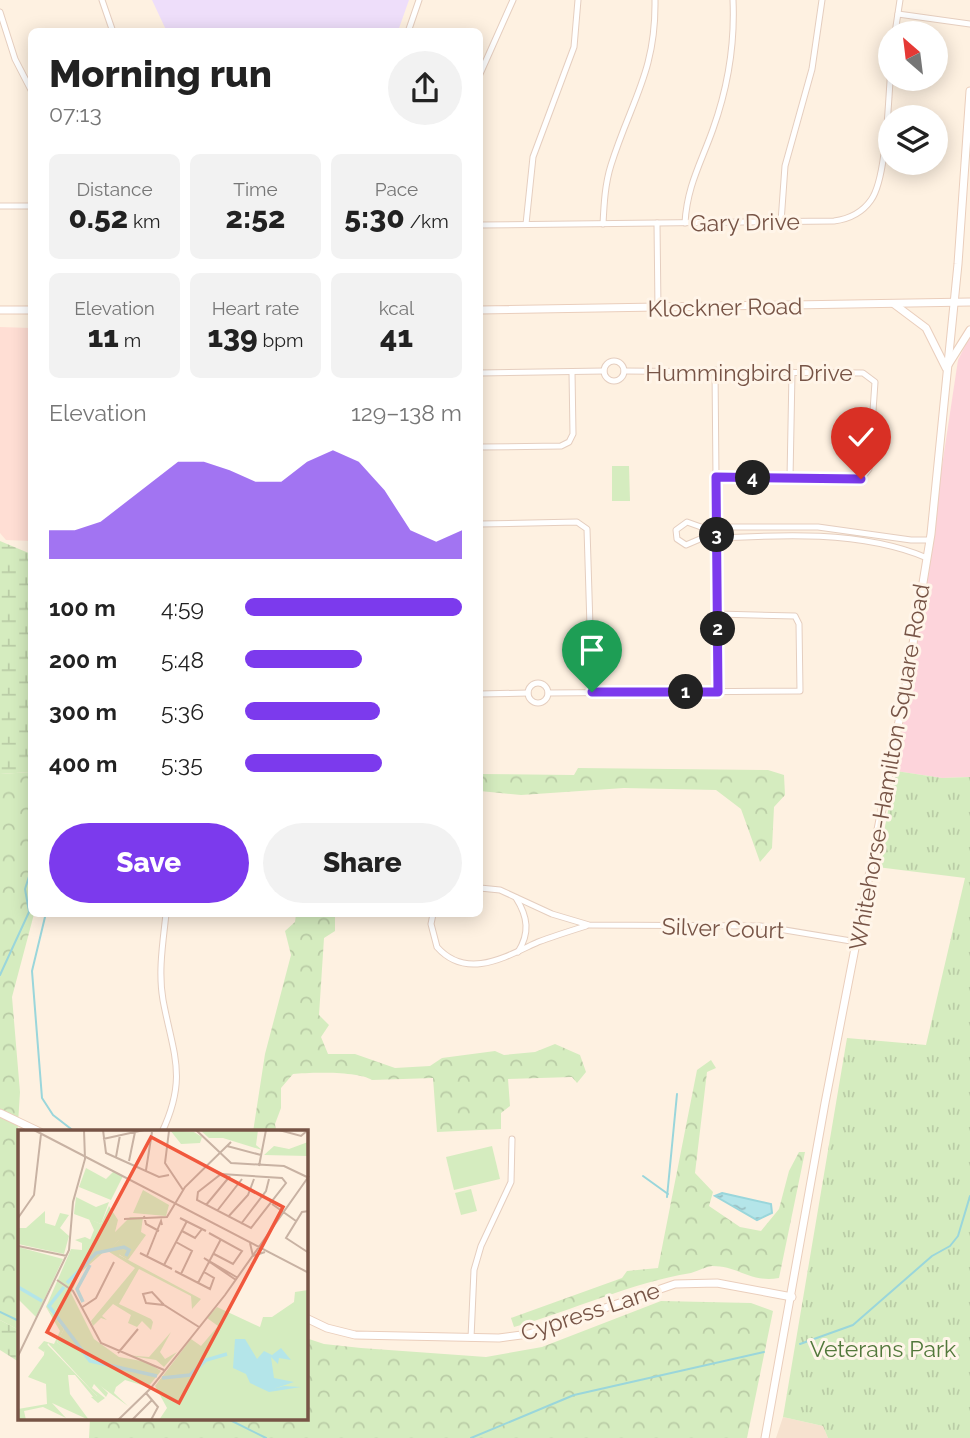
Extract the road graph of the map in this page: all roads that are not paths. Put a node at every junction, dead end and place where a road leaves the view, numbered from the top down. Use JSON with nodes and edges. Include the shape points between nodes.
{"nodes":[{"id":1,"x":102,"y":0,"type":"edge"},
{"id":2,"x":419,"y":0,"type":"edge"},
{"id":3,"x":513,"y":0,"type":"edge"},
{"id":4,"x":578,"y":0,"type":"edge"},
{"id":5,"x":655,"y":0,"type":"edge"},
{"id":6,"x":733,"y":0,"type":"edge"},
{"id":7,"x":822,"y":0,"type":"edge"},
{"id":8,"x":900,"y":0,"type":"edge"},
{"id":9,"x":0,"y":12,"type":"edge"},
{"id":10,"x":898,"y":14,"type":"junction"},
{"id":11,"x":897,"y":21,"type":"edge"},
{"id":12,"x":970,"y":24,"type":"edge"},
{"id":13,"x":112,"y":28,"type":"edge"},
{"id":14,"x":409,"y":28,"type":"edge"},
{"id":15,"x":483,"y":67,"type":"edge"},
{"id":16,"x":28,"y":84,"type":"edge"},
{"id":17,"x":889,"y":91,"type":"edge"},
{"id":18,"x":970,"y":91,"type":"edge"},
{"id":19,"x":0,"y":206,"type":"edge"},
{"id":20,"x":28,"y":206,"type":"edge"},
{"id":21,"x":781,"y":222,"type":"junction"},
{"id":22,"x":603,"y":223,"type":"junction"},
{"id":23,"x":657,"y":223,"type":"junction"},
{"id":24,"x":685,"y":223,"type":"junction"},
{"id":25,"x":526,"y":224,"type":"junction"},
{"id":26,"x":483,"y":225,"type":"edge"},
{"id":27,"x":954,"y":302,"type":"junction"},
{"id":28,"x":970,"y":302,"type":"edge"},
{"id":29,"x":894,"y":304,"type":"junction"},
{"id":30,"x":658,"y":309,"type":"junction"},
{"id":31,"x":0,"y":310,"type":"edge"},
{"id":32,"x":28,"y":310,"type":"edge"},
{"id":33,"x":483,"y":310,"type":"edge"},
{"id":34,"x":970,"y":330,"type":"edge"},
{"id":35,"x":947,"y":369,"type":"junction"},
{"id":36,"x":715,"y":370,"type":"junction"},
{"id":37,"x":624,"y":371,"type":"junction"},
{"id":38,"x":572,"y":372,"type":"junction"},
{"id":39,"x":604,"y":372,"type":"junction"},
{"id":40,"x":792,"y":372,"type":"junction"},
{"id":41,"x":483,"y":373,"type":"edge"},
{"id":42,"x":483,"y":447,"type":"edge"},
{"id":43,"x":716,"y":477,"type":"junction"},
{"id":44,"x":790,"y":478,"type":"junction"},
{"id":45,"x":483,"y":524,"type":"edge"},
{"id":46,"x":716,"y":527,"type":"junction"},
{"id":47,"x":858,"y":531,"type":"junction"},
{"id":48,"x":884,"y":535,"type":"junction"},
{"id":49,"x":717,"y":538,"type":"junction"},
{"id":50,"x":930,"y":540,"type":"junction"},
{"id":51,"x":856,"y":542,"type":"junction"},
{"id":52,"x":882,"y":546,"type":"junction"},
{"id":53,"x":927,"y":558,"type":"junction"},
{"id":54,"x":718,"y":614,"type":"junction"},
{"id":55,"x":592,"y":692,"type":"junction"},
{"id":56,"x":718,"y":692,"type":"junction"},
{"id":57,"x":528,"y":693,"type":"junction"},
{"id":58,"x":548,"y":693,"type":"junction"},
{"id":59,"x":483,"y":694,"type":"edge"},
{"id":60,"x":483,"y":888,"type":"edge"},
{"id":61,"x":516,"y":898,"type":"junction"},
{"id":62,"x":166,"y":917,"type":"edge"},
{"id":63,"x":433,"y":917,"type":"edge"},
{"id":64,"x":589,"y":925,"type":"junction"},
{"id":65,"x":857,"y":942,"type":"junction"},
{"id":66,"x":518,"y":952,"type":"junction"},
{"id":67,"x":0,"y":1112,"type":"edge"},
{"id":68,"x":36,"y":1130,"type":"edge"},
{"id":69,"x":163,"y":1130,"type":"edge"},
{"id":70,"x":512,"y":1139,"type":"dead end"},
{"id":71,"x":792,"y":1297,"type":"junction"},
{"id":72,"x":308,"y":1319,"type":"edge"},
{"id":73,"x":471,"y":1338,"type":"junction"},
{"id":74,"x":765,"y":1438,"type":"edge"}],
"edges":[{"from":1,"to":13,"type":"street"},
{"from":2,"to":14,"type":"street"},
{"from":3,"to":15,"type":"street"},
{"from":4,"to":25,"type":"street","via":[[575,47],[533,157]]},
{"from":5,"to":22,"type":"street","via":[[650,61],[608,174]]},
{"from":6,"to":24,"type":"street","via":[[726,84],[688,190]]},
{"from":7,"to":21,"type":"street","via":[[812,69],[785,166]]},
{"from":8,"to":10,"type":"street"},
{"from":9,"to":16,"type":"street"},
{"from":10,"to":11,"type":"street"},
{"from":10,"to":12,"type":"street"},
{"from":17,"to":21,"type":"street","name":"Gary Drive","via":[[880,176],[871,200],[843,220]]},
{"from":18,"to":27,"type":"street","name":"Whitehorse-Hamilton Square Road"},
{"from":19,"to":20,"type":"street"},
{"from":21,"to":24,"type":"street","name":"Gary Drive"},
{"from":22,"to":23,"type":"street","name":"Gary Drive"},
{"from":22,"to":25,"type":"street","name":"Gary Drive"},
{"from":23,"to":24,"type":"street","name":"Gary Drive"},
{"from":23,"to":30,"type":"street"},
{"from":25,"to":26,"type":"street","name":"Gary Drive"},
{"from":27,"to":28,"type":"street","name":"Klockner Road"},
{"from":27,"to":29,"type":"street","name":"Klockner Road"},
{"from":27,"to":35,"type":"street","name":"Whitehorse-Hamilton Square Road"},
{"from":29,"to":30,"type":"street","name":"Klockner Road"},
{"from":29,"to":35,"type":"street","via":[[926,328]]},
{"from":30,"to":33,"type":"street","name":"Klockner Road"},
{"from":31,"to":32,"type":"street"},
{"from":34,"to":35,"type":"street"},
{"from":35,"to":50,"type":"street","name":"Whitehorse-Hamilton Square Road"},
{"from":36,"to":37,"type":"street","name":"Hummingbird Drive"},
{"from":36,"to":40,"type":"street","name":"Hummingbird Drive"},
{"from":36,"to":43,"type":"street"},
{"from":37,"to":39,"type":"street","name":"Hummingbird Drive","via":[[616,381]]},
{"from":37,"to":39,"type":"street","name":"Hummingbird Drive","via":[[614,360],[605,365]]},
{"from":38,"to":39,"type":"street","name":"Hummingbird Drive"},
{"from":38,"to":41,"type":"street","name":"Hummingbird Drive"},
{"from":38,"to":42,"type":"street","via":[[573,434],[569,442],[561,446]]},
{"from":40,"to":44,"type":"street"},
{"from":40,"to":44,"type":"street","name":"Hummingbird Drive","via":[[863,373],[875,382],[867,475],[854,481]]},
{"from":43,"to":44,"type":"street","name":"Hummingbird Drive"},
{"from":43,"to":46,"type":"street"},
{"from":45,"to":55,"type":"street","via":[[577,522],[587,528]]},
{"from":46,"to":47,"type":"street"},
{"from":46,"to":49,"type":"street"},
{"from":46,"to":49,"type":"street","via":[[687,522],[678,526],[676,534],[686,545]]},
{"from":47,"to":48,"type":"street"},
{"from":47,"to":51,"type":"street"},
{"from":48,"to":50,"type":"street"},
{"from":48,"to":52,"type":"street"},
{"from":49,"to":51,"type":"street","via":[[807,537]]},
{"from":49,"to":54,"type":"street"},
{"from":50,"to":53,"type":"street","name":"Whitehorse-Hamilton Square Road"},
{"from":51,"to":52,"type":"street"},
{"from":52,"to":53,"type":"street"},
{"from":53,"to":65,"type":"street","name":"Whitehorse-Hamilton Square Road"},
{"from":54,"to":56,"type":"street"},
{"from":54,"to":56,"type":"street","via":[[795,617],[799,624],[800,691]]},
{"from":55,"to":56,"type":"street"},
{"from":55,"to":58,"type":"street"},
{"from":57,"to":58,"type":"street","via":[[537,702]]},
{"from":57,"to":58,"type":"street","via":[[538,682]]},
{"from":57,"to":59,"type":"street"},
{"from":60,"to":61,"type":"street","name":"Silver Court"},
{"from":61,"to":64,"type":"street","name":"Silver Court"},
{"from":61,"to":66,"type":"street","via":[[527,922]]},
{"from":62,"to":69,"type":"street","via":[[161,985],[175,1043],[177,1079]]},
{"from":63,"to":66,"type":"street","name":"Silver Court","via":[[434,940],[452,959],[488,963]]},
{"from":64,"to":65,"type":"street","name":"Silver Court","via":[[761,926]]},
{"from":64,"to":66,"type":"street","name":"Silver Court"},
{"from":65,"to":71,"type":"street","name":"Whitehorse-Hamilton Square Road"},
{"from":67,"to":68,"type":"street"},
{"from":70,"to":73,"type":"street","via":[[511,1182],[474,1270]]},
{"from":71,"to":73,"type":"street","name":"Cypress Lane","via":[[717,1283],[675,1284],[529,1334]]},
{"from":71,"to":74,"type":"street","name":"Whitehorse-Hamilton Square Road"},
{"from":72,"to":73,"type":"street","name":"Cypress Lane","via":[[355,1335]]}]}
